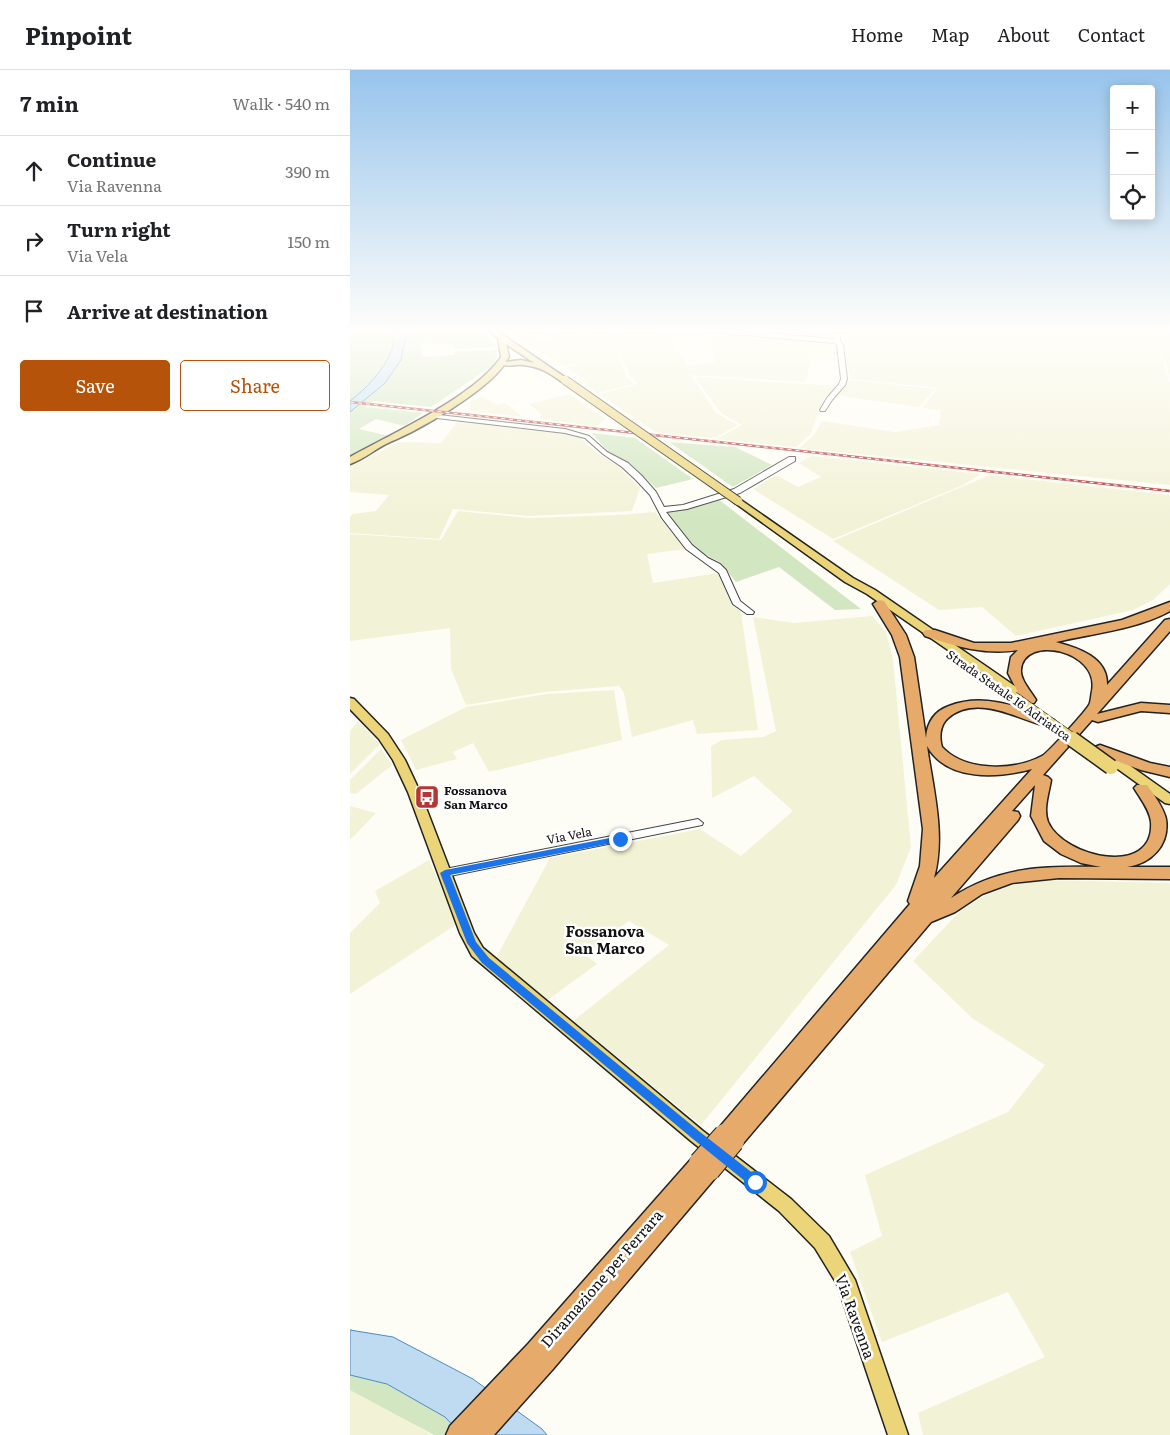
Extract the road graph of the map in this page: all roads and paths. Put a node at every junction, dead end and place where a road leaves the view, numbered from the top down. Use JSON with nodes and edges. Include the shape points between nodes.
{"nodes":[{"id":1,"x":462,"y":393,"type":"edge"},
{"id":2,"x":464,"y":393,"type":"edge"},
{"id":3,"x":583,"y":393,"type":"edge"},
{"id":4,"x":834,"y":393,"type":"edge"},
{"id":5,"x":823,"y":410,"type":"dead end"},
{"id":6,"x":430,"y":416,"type":"junction"},
{"id":7,"x":391,"y":439,"type":"junction"},
{"id":8,"x":792,"y":459,"type":"dead end"},
{"id":9,"x":350,"y":462,"type":"edge"},
{"id":10,"x":661,"y":510,"type":"junction"},
{"id":11,"x":849,"y":580,"type":"junction"},
{"id":12,"x":878,"y":604,"type":"junction"},
{"id":13,"x":1170,"y":606,"type":"edge"},
{"id":14,"x":750,"y":612,"type":"dead end"},
{"id":15,"x":1170,"y":622,"type":"edge"},
{"id":16,"x":930,"y":633,"type":"junction"},
{"id":17,"x":1170,"y":633,"type":"edge"},
{"id":18,"x":1021,"y":695,"type":"junction"},
{"id":19,"x":350,"y":702,"type":"edge"},
{"id":20,"x":1170,"y":709,"type":"edge"},
{"id":21,"x":1097,"y":713,"type":"junction"},
{"id":22,"x":1049,"y":722,"type":"junction"},
{"id":23,"x":1100,"y":750,"type":"joint"},
{"id":24,"x":1049,"y":759,"type":"junction"},
{"id":25,"x":1130,"y":770,"type":"junction"},
{"id":26,"x":1170,"y":772,"type":"edge"},
{"id":27,"x":1043,"y":780,"type":"junction"},
{"id":28,"x":1142,"y":788,"type":"junction"},
{"id":29,"x":1170,"y":800,"type":"edge"},
{"id":30,"x":1170,"y":808,"type":"edge"},
{"id":31,"x":698,"y":823,"type":"dead end"},
{"id":32,"x":445,"y":873,"type":"junction"},
{"id":33,"x":1170,"y":873,"type":"edge"},
{"id":34,"x":918,"y":917,"type":"junction"},
{"id":35,"x":555,"y":1340,"type":"junction"},
{"id":36,"x":459,"y":1435,"type":"edge"},
{"id":37,"x":477,"y":1435,"type":"edge"},
{"id":38,"x":898,"y":1435,"type":"edge"}],
"edges":[{"from":1,"to":7,"type":"main road"},
{"from":2,"to":6,"type":"main road"},
{"from":3,"to":11,"type":"main road","name":"Strada Statale 16 Adriatica","bridge":true},
{"from":4,"to":5,"type":"street"},
{"from":6,"to":7,"type":"main road"},
{"from":6,"to":10,"type":"street","via":[[582,435],[639,478]]},
{"from":7,"to":9,"type":"main road"},
{"from":8,"to":10,"type":"street","via":[[737,491],[684,507]]},
{"from":10,"to":14,"type":"street","via":[[689,547],[723,572],[736,602]]},
{"from":11,"to":12,"type":"main road","name":"Strada Statale 16 Adriatica"},
{"from":11,"to":16,"type":"main road","name":"Strada Statale 16 Adriatica"},
{"from":12,"to":18,"type":"main road","name":"Strada Statale 16 Adriatica"},
{"from":12,"to":34,"type":"highway","via":[[899,635],[907,657],[931,830],[928,872]]},
{"from":13,"to":16,"type":"highway","via":[[1128,622],[1014,647],[970,646]]},
{"from":15,"to":21,"type":"highway"},
{"from":16,"to":18,"type":"main road","name":"Strada Statale 16 Adriatica"},
{"from":17,"to":21,"type":"highway"},
{"from":18,"to":21,"type":"highway","via":[[1014,670],[1015,661],[1021,654],[1041,646],[1067,648],[1086,657],[1097,670],[1100,687]]},
{"from":18,"to":22,"type":"main road","name":"Strada Statale 16 Adriatica","bridge":true},
{"from":18,"to":23,"type":"main road","name":"Strada Statale 16 Adriatica"},
{"from":19,"to":32,"type":"main road","name":"Via Ravenna","via":[[393,749],[414,792]]},
{"from":20,"to":21,"type":"highway","via":[[1141,708]]},
{"from":21,"to":24,"type":"highway"},
{"from":21,"to":27,"type":"highway"},
{"from":22,"to":24,"type":"highway","bridge":true,"via":[[1001,707],[972,705],[941,715],[933,731],[936,750],[954,762],[988,771],[1011,770]]},
{"from":22,"to":25,"type":"main road","name":"Strada Statale 16 Adriatica","bridge":true},
{"from":23,"to":25,"type":"highway"},
{"from":24,"to":34,"type":"highway"},
{"from":25,"to":26,"type":"highway"},
{"from":25,"to":28,"type":"main road","name":"Strada Statale 16 Adriatica"},
{"from":25,"to":29,"type":"main road","name":"Strada Statale 16 Adriatica"},
{"from":27,"to":28,"type":"highway","via":[[1038,808],[1046,832],[1063,849],[1097,861],[1134,860],[1148,853],[1156,844],[1160,830],[1158,816]]},
{"from":27,"to":34,"type":"highway"},
{"from":28,"to":30,"type":"main road","name":"Strada Statale 16 Adriatica"},
{"from":31,"to":32,"type":"street","name":"Via Vela"},
{"from":32,"to":38,"type":"main road","name":"Via Ravenna","via":[[472,943],[486,961],[696,1136],[785,1205],[822,1242],[845,1280]]},
{"from":33,"to":34,"type":"highway","via":[[1059,872],[1010,877],[976,890],[949,908]]},
{"from":34,"to":35,"type":"highway","name":"Diramazione per Ferrara","bridge":true},
{"from":35,"to":36,"type":"highway","name":"Diramazione per Ferrara"},
{"from":35,"to":37,"type":"highway","name":"Diramazione per Ferrara"}]}
